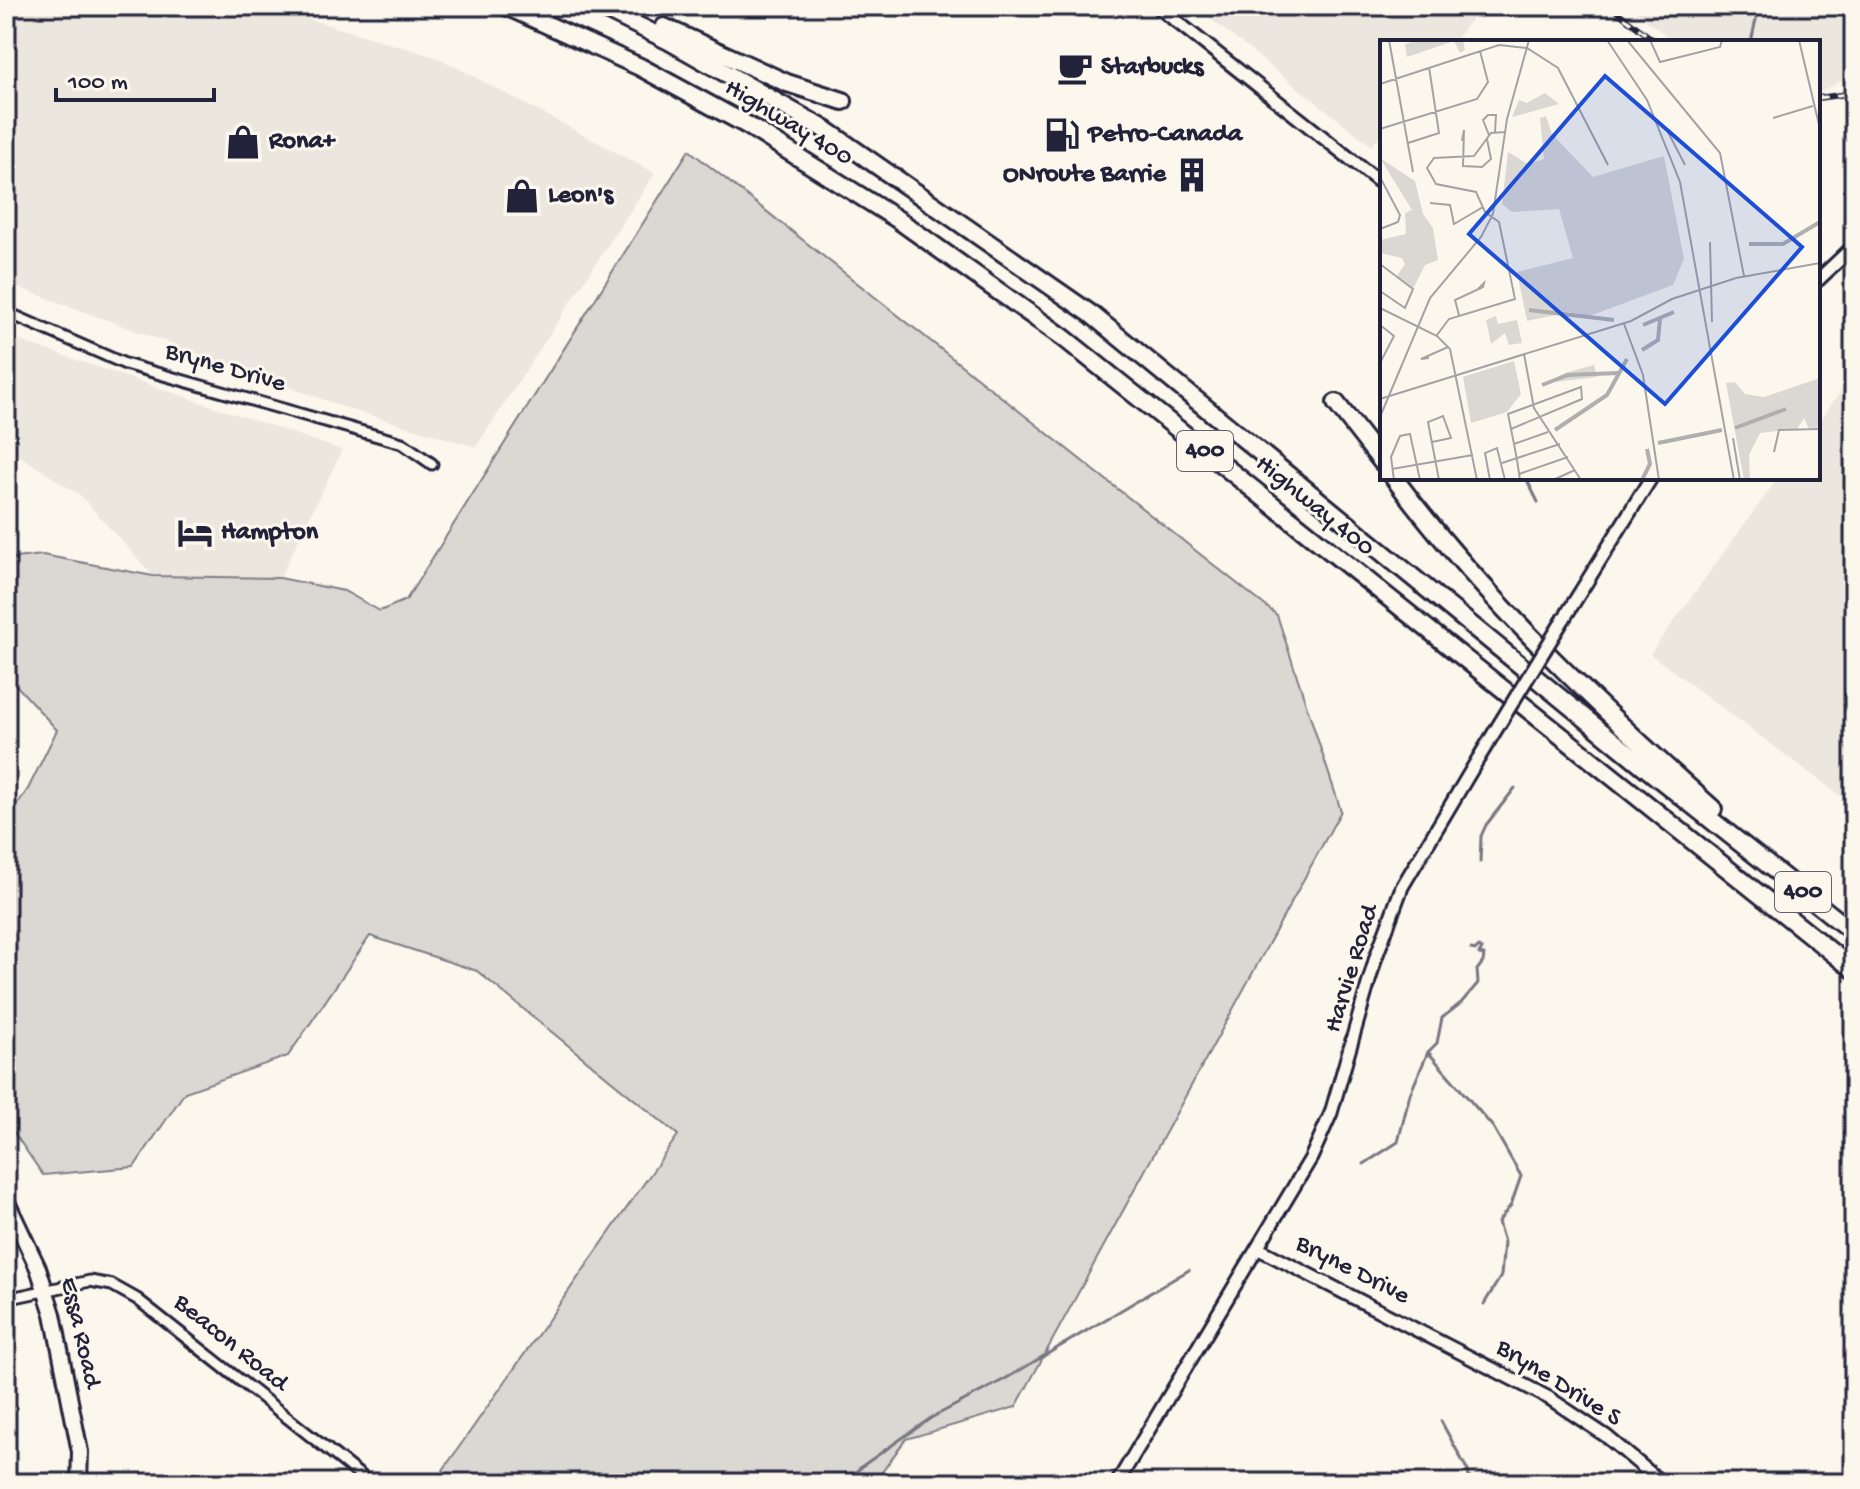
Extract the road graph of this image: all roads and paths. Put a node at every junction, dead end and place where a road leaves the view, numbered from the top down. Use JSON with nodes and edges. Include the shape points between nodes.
{"nodes":[{"id":1,"x":506,"y":6,"type":"edge"},
{"id":2,"x":1157,"y":6,"type":"edge"},
{"id":3,"x":599,"y":7,"type":"edge"},
{"id":4,"x":843,"y":101,"type":"dead end"},
{"id":5,"x":1380,"y":182,"type":"edge"},
{"id":6,"x":1854,"y":246,"type":"edge"},
{"id":7,"x":1820,"y":278,"type":"edge"},
{"id":8,"x":6,"y":312,"type":"edge"},
{"id":9,"x":1336,"y":403,"type":"dead end"},
{"id":10,"x":1380,"y":459,"type":"edge"},
{"id":11,"x":432,"y":464,"type":"dead end"},
{"id":12,"x":1396,"y":480,"type":"edge"},
{"id":13,"x":1650,"y":480,"type":"edge"},
{"id":14,"x":1752,"y":852,"type":"junction"},
{"id":15,"x":1854,"y":933,"type":"edge"},
{"id":16,"x":1854,"y":970,"type":"edge"},
{"id":17,"x":6,"y":1200,"type":"edge"},
{"id":18,"x":1259,"y":1249,"type":"junction"},
{"id":19,"x":46,"y":1291,"type":"junction"},
{"id":20,"x":6,"y":1299,"type":"edge"},
{"id":21,"x":1424,"y":1332,"type":"joint"},
{"id":22,"x":79,"y":1483,"type":"edge"},
{"id":23,"x":370,"y":1483,"type":"edge"},
{"id":24,"x":1117,"y":1483,"type":"edge"},
{"id":25,"x":1662,"y":1483,"type":"edge"}],
"edges":[{"from":1,"to":16,"type":"highway","name":"Highway 400","number":"400","via":[[640,67],[747,125],[897,219],[1039,320]]},
{"from":2,"to":5,"type":"street"},
{"from":3,"to":4,"type":"highway","via":[[656,23],[787,83]]},
{"from":3,"to":14,"type":"highway","name":"Highway 400","number":"400","via":[[826,130],[1091,314]]},
{"from":6,"to":7,"type":"street"},
{"from":8,"to":11,"type":"street","name":"Bryne Drive","via":[[125,364],[402,443]]},
{"from":9,"to":10,"type":"highway"},
{"from":12,"to":14,"type":"highway","via":[[1434,531],[1561,667]]},
{"from":13,"to":18,"type":"street","name":"Harvie Road","bridge":true,"via":[[1402,887],[1331,1113]]},
{"from":14,"to":15,"type":"highway","name":"Highway 400","number":"400"},
{"from":17,"to":19,"type":"main road","name":"Essa Road"},
{"from":18,"to":21,"type":"street","name":"Bryne Drive"},
{"from":18,"to":24,"type":"street","name":"Harvie Road"},
{"from":19,"to":20,"type":"street","name":"Beacon Road"},
{"from":19,"to":22,"type":"main road","name":"Essa Road","via":[[80,1452]]},
{"from":19,"to":23,"type":"street","name":"Beacon Road","via":[[90,1281],[112,1285],[137,1299]]},
{"from":21,"to":25,"type":"street","name":"Bryne Drive S","via":[[1549,1398]]}]}
